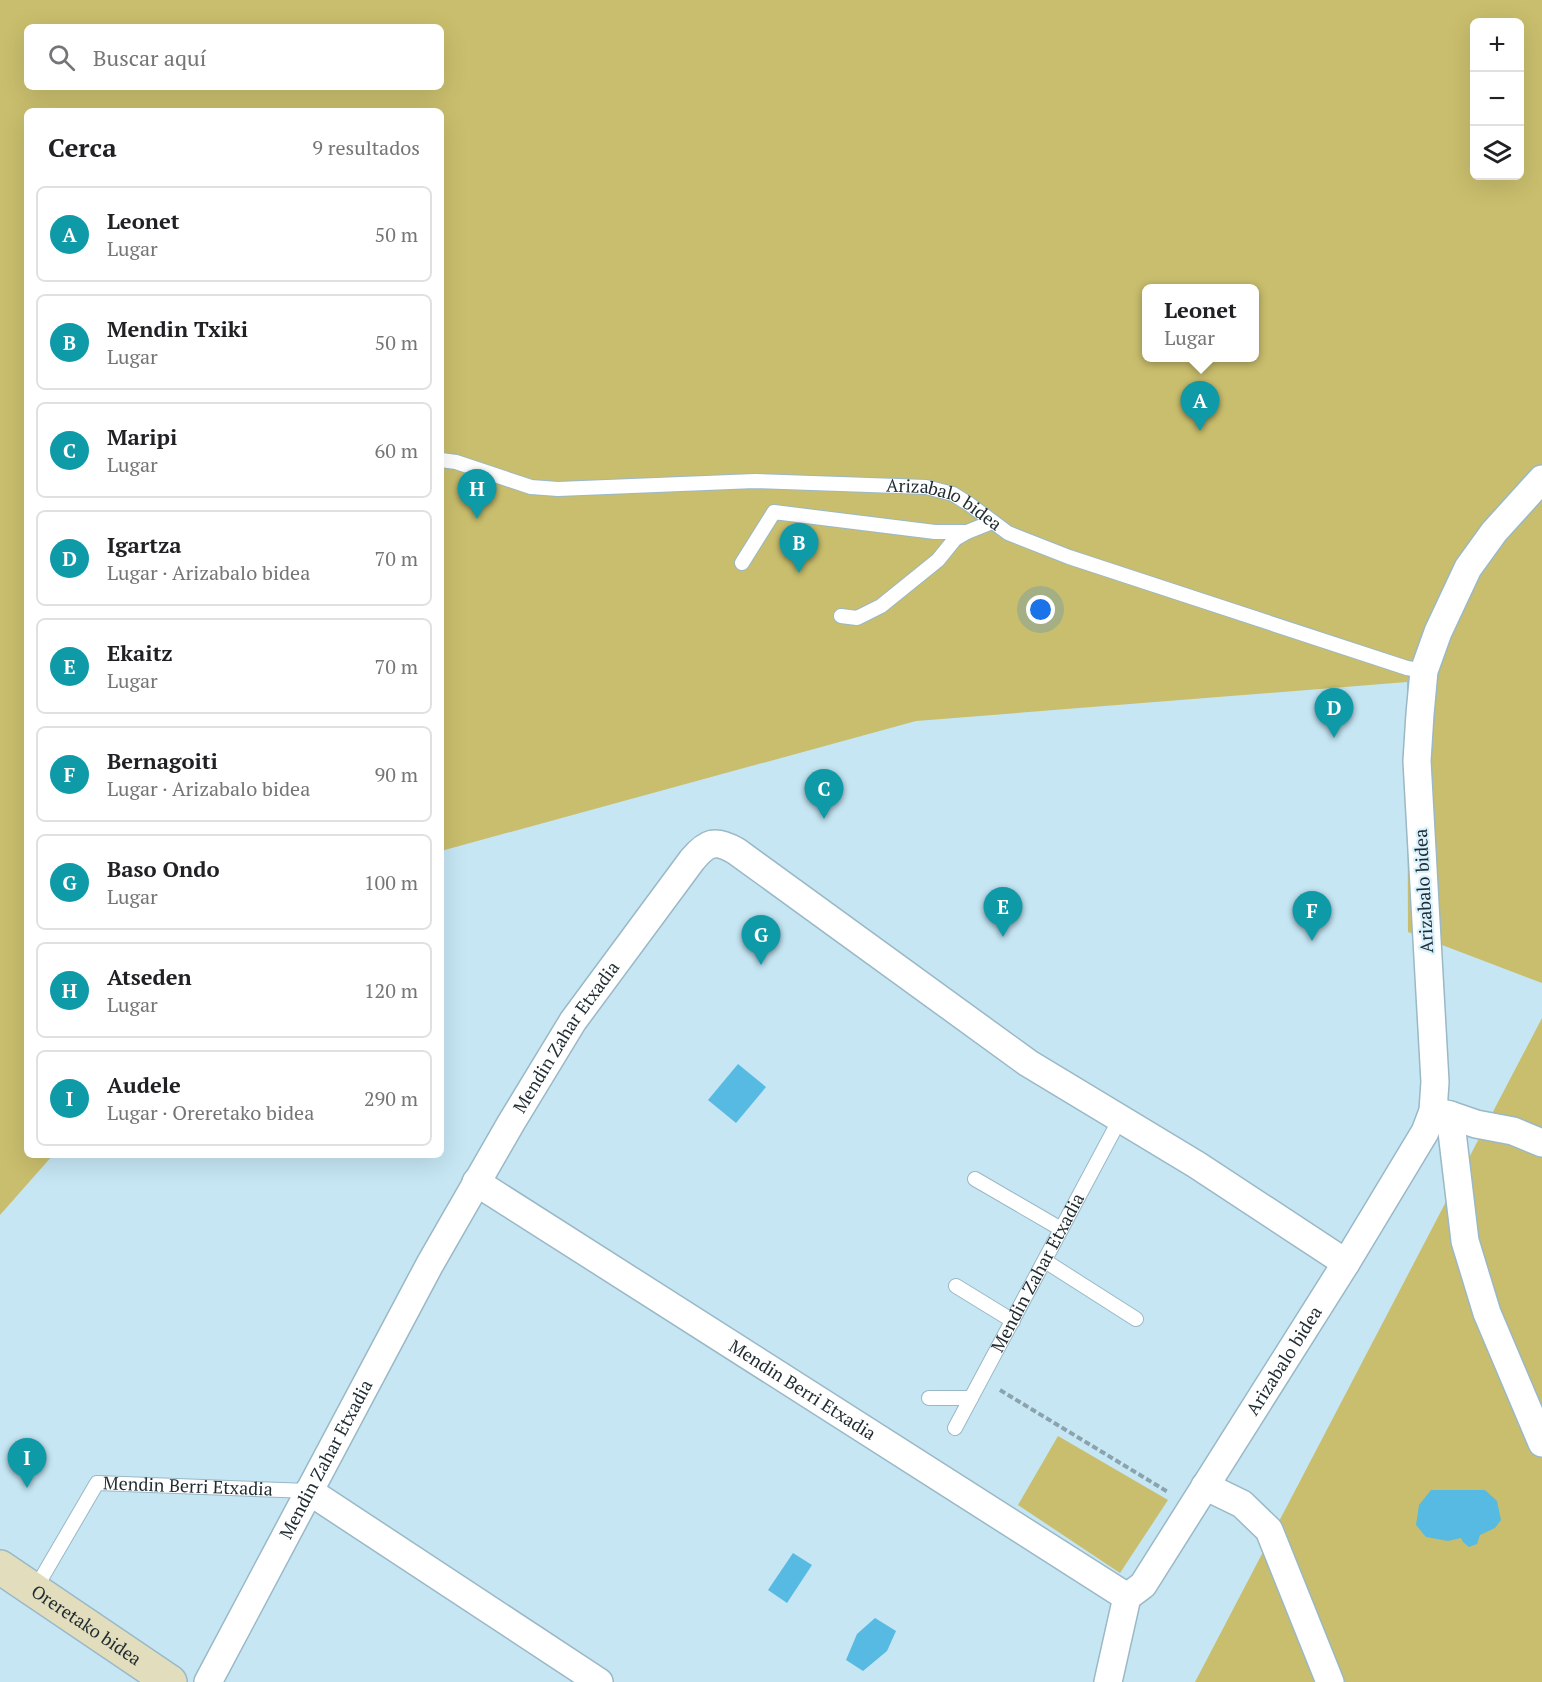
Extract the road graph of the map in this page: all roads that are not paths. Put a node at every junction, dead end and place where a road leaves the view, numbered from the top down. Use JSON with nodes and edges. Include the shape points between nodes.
{"nodes":[{"id":1,"x":444,"y":460,"type":"edge"},
{"id":2,"x":1542,"y":479,"type":"edge"},
{"id":3,"x":992,"y":522,"type":"junction"},
{"id":4,"x":967,"y":532,"type":"junction"},
{"id":5,"x":742,"y":563,"type":"dead end"},
{"id":6,"x":842,"y":616,"type":"dead end"},
{"id":7,"x":1425,"y":671,"type":"junction"},
{"id":8,"x":1441,"y":1113,"type":"junction"},
{"id":9,"x":1120,"y":1119,"type":"junction"},
{"id":10,"x":1542,"y":1143,"type":"edge"},
{"id":11,"x":975,"y":1179,"type":"dead end"},
{"id":12,"x":476,"y":1182,"type":"junction"},
{"id":13,"x":1061,"y":1229,"type":"junction"},
{"id":14,"x":1045,"y":1261,"type":"junction"},
{"id":15,"x":1346,"y":1263,"type":"junction"},
{"id":16,"x":956,"y":1286,"type":"dead end"},
{"id":17,"x":1136,"y":1319,"type":"dead end"},
{"id":18,"x":1012,"y":1321,"type":"junction"},
{"id":19,"x":930,"y":1398,"type":"dead end"},
{"id":20,"x":971,"y":1398,"type":"junction"},
{"id":21,"x":955,"y":1428,"type":"dead end"},
{"id":22,"x":1542,"y":1443,"type":"edge"},
{"id":23,"x":309,"y":1491,"type":"junction"},
{"id":24,"x":1199,"y":1496,"type":"junction"},
{"id":25,"x":0,"y":1567,"type":"edge"},
{"id":26,"x":34,"y":1591,"type":"junction"},
{"id":27,"x":1127,"y":1597,"type":"junction"},
{"id":28,"x":170,"y":1682,"type":"edge"},
{"id":29,"x":208,"y":1682,"type":"edge"},
{"id":30,"x":599,"y":1682,"type":"edge"},
{"id":31,"x":1108,"y":1682,"type":"edge"},
{"id":32,"x":1330,"y":1682,"type":"edge"}],
"edges":[{"from":1,"to":3,"type":"lane","name":"Arizabalo bidea","via":[[531,487],[558,489],[755,481],[926,487],[953,494]]},
{"from":2,"to":7,"type":"street","name":"Arizabalo bidea","via":[[1494,532],[1468,568],[1438,632]]},
{"from":3,"to":4,"type":"lane"},
{"from":3,"to":7,"type":"lane","name":"Arizabalo bidea","via":[[1008,533],[1069,557]]},
{"from":4,"to":5,"type":"lane","via":[[935,532],[774,512]]},
{"from":4,"to":6,"type":"lane","via":[[881,606],[857,618]]},
{"from":7,"to":8,"type":"street","name":"Arizabalo bidea","via":[[1417,761],[1435,1082]]},
{"from":8,"to":10,"type":"street"},
{"from":8,"to":15,"type":"street","name":"Arizabalo bidea","via":[[1425,1132]]},
{"from":8,"to":22,"type":"street","name":"Arizabalo bidea","via":[[1465,1241],[1487,1313]]},
{"from":9,"to":12,"type":"street","name":"Mendin Zahar Etxadia","via":[[1028,1063],[736,851],[723,844],[710,845],[701,848],[573,1021]]},
{"from":9,"to":13,"type":"lane","name":"Mendin Zahar Etxadia"},
{"from":9,"to":15,"type":"street","name":"Mendin Zahar Etxadia"},
{"from":11,"to":13,"type":"lane"},
{"from":12,"to":23,"type":"street","name":"Mendin Zahar Etxadia"},
{"from":12,"to":27,"type":"street","name":"Mendin Berri Etxadia"},
{"from":13,"to":14,"type":"lane","name":"Mendin Zahar Etxadia"},
{"from":14,"to":17,"type":"lane"},
{"from":14,"to":18,"type":"lane","name":"Mendin Zahar Etxadia"},
{"from":15,"to":24,"type":"street","name":"Arizabalo bidea"},
{"from":16,"to":18,"type":"lane"},
{"from":18,"to":20,"type":"lane","name":"Mendin Zahar Etxadia"},
{"from":19,"to":20,"type":"lane"},
{"from":20,"to":21,"type":"lane","name":"Mendin Zahar Etxadia"},
{"from":23,"to":26,"type":"lane","name":"Mendin Berri Etxadia","via":[[97,1483]]},
{"from":23,"to":29,"type":"street","name":"Mendin Zahar Etxadia"},
{"from":23,"to":30,"type":"street"},
{"from":24,"to":27,"type":"street","name":"Arizabalo bidea","via":[[1143,1585]]},
{"from":24,"to":32,"type":"street","via":[[1242,1504],[1269,1530]]},
{"from":25,"to":26,"type":"main road","name":"Oreretako bidea"},
{"from":26,"to":28,"type":"main road","name":"Oreretako bidea"},
{"from":27,"to":31,"type":"street"}]}
